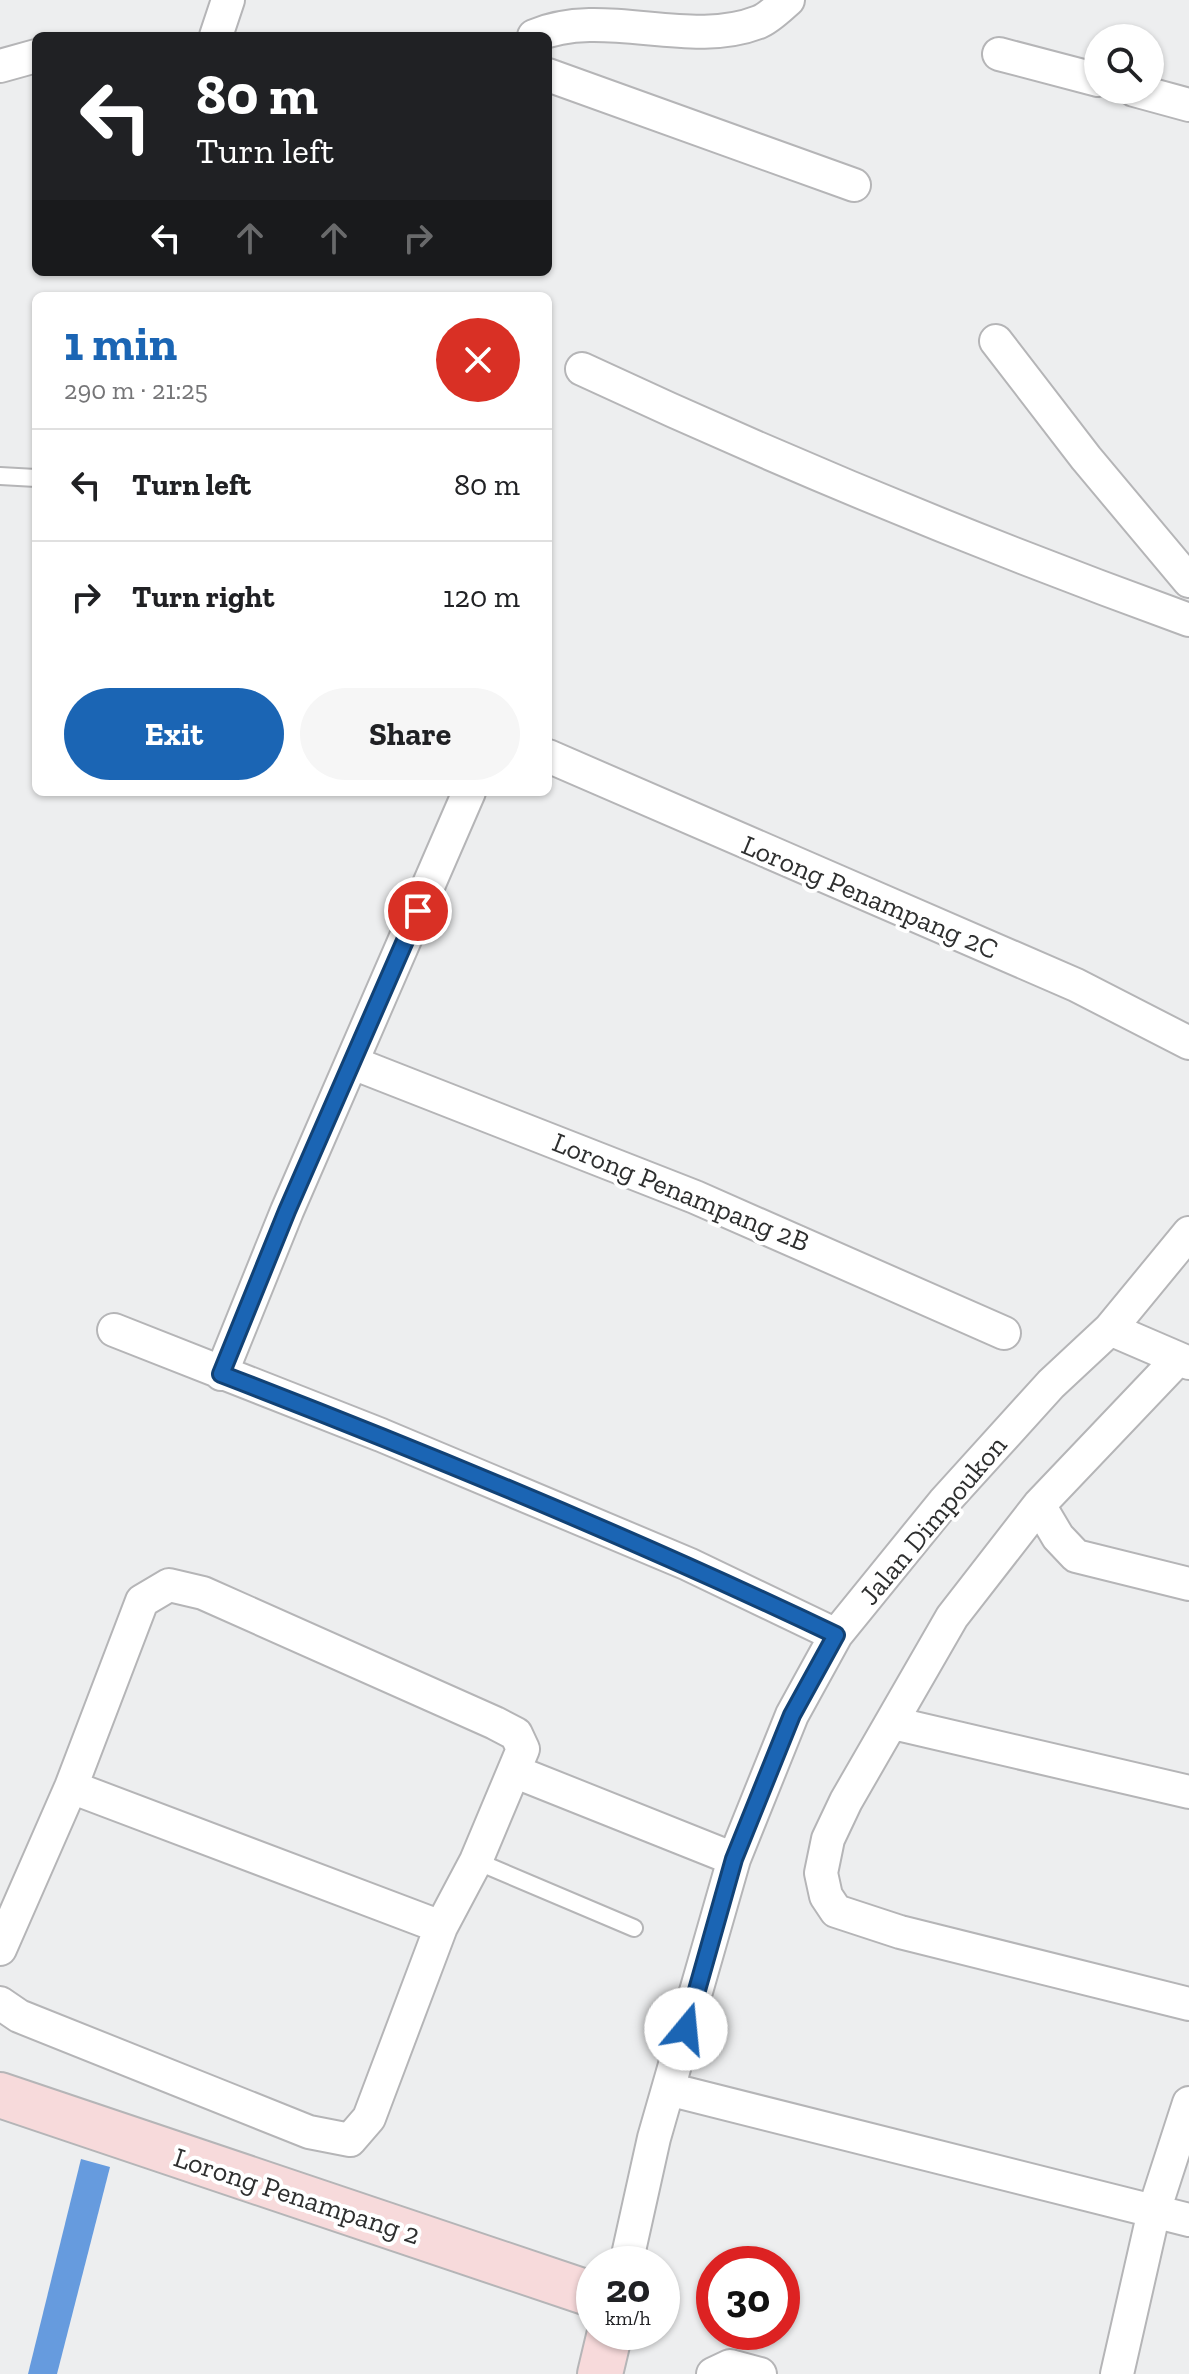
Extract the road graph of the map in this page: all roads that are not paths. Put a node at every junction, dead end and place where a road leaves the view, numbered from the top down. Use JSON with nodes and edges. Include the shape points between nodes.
{"nodes":[{"id":1,"x":228,"y":0,"type":"edge"},
{"id":2,"x":788,"y":0,"type":"edge"},
{"id":3,"x":217,"y":32,"type":"edge"},
{"id":4,"x":544,"y":32,"type":"edge"},
{"id":5,"x":999,"y":54,"type":"dead end"},
{"id":6,"x":32,"y":57,"type":"edge"},
{"id":7,"x":0,"y":66,"type":"edge"},
{"id":8,"x":552,"y":76,"type":"edge"},
{"id":9,"x":1084,"y":76,"type":"edge"},
{"id":10,"x":1164,"y":98,"type":"edge"},
{"id":11,"x":1189,"y":105,"type":"edge"},
{"id":12,"x":854,"y":185,"type":"dead end"},
{"id":13,"x":996,"y":341,"type":"dead end"},
{"id":14,"x":582,"y":369,"type":"dead end"},
{"id":15,"x":0,"y":476,"type":"edge"},
{"id":16,"x":32,"y":478,"type":"edge"},
{"id":17,"x":1189,"y":581,"type":"edge"},
{"id":18,"x":1189,"y":620,"type":"edge"},
{"id":19,"x":552,"y":758,"type":"edge"},
{"id":20,"x":467,"y":796,"type":"edge"},
{"id":21,"x":1189,"y":1043,"type":"edge"},
{"id":22,"x":353,"y":1063,"type":"junction"},
{"id":23,"x":1189,"y":1233,"type":"edge"},
{"id":24,"x":1110,"y":1329,"type":"junction"},
{"id":25,"x":114,"y":1330,"type":"dead end"},
{"id":26,"x":1004,"y":1333,"type":"dead end"},
{"id":27,"x":1183,"y":1361,"type":"edge"},
{"id":28,"x":221,"y":1374,"type":"junction"},
{"id":29,"x":1039,"y":1505,"type":"junction"},
{"id":30,"x":1189,"y":1584,"type":"edge"},
{"id":31,"x":836,"y":1635,"type":"junction"},
{"id":32,"x":893,"y":1723,"type":"junction"},
{"id":33,"x":516,"y":1772,"type":"junction"},
{"id":34,"x":71,"y":1787,"type":"junction"},
{"id":35,"x":1189,"y":1792,"type":"edge"},
{"id":36,"x":734,"y":1859,"type":"junction"},
{"id":37,"x":476,"y":1861,"type":"junction"},
{"id":38,"x":441,"y":1927,"type":"junction"},
{"id":39,"x":634,"y":1928,"type":"dead end"},
{"id":40,"x":0,"y":1949,"type":"edge"},
{"id":41,"x":0,"y":2003,"type":"edge"},
{"id":42,"x":1189,"y":2004,"type":"edge"},
{"id":43,"x":668,"y":2089,"type":"junction"},
{"id":44,"x":1,"y":2098,"type":"edge"},
{"id":45,"x":1189,"y":2103,"type":"edge"},
{"id":46,"x":1154,"y":2211,"type":"junction"},
{"id":47,"x":1189,"y":2220,"type":"edge"},
{"id":48,"x":630,"y":2246,"type":"edge"},
{"id":49,"x":576,"y":2289,"type":"edge"},
{"id":50,"x":606,"y":2350,"type":"edge"},
{"id":51,"x":600,"y":2374,"type":"edge"},
{"id":52,"x":713,"y":2374,"type":"edge"},
{"id":53,"x":760,"y":2374,"type":"edge"},
{"id":54,"x":1117,"y":2374,"type":"edge"}],
"edges":[{"from":1,"to":3,"type":"street"},
{"from":2,"to":4,"type":"street","via":[[761,22],[712,31],[581,27]]},
{"from":5,"to":9,"type":"street"},
{"from":6,"to":7,"type":"street"},
{"from":8,"to":12,"type":"street"},
{"from":10,"to":11,"type":"street"},
{"from":13,"to":17,"type":"street"},
{"from":14,"to":18,"type":"street","via":[[873,498]]},
{"from":15,"to":16,"type":"lane"},
{"from":19,"to":21,"type":"street","name":"Lorong Penampang 2C","via":[[1076,985]]},
{"from":20,"to":22,"type":"street"},
{"from":22,"to":26,"type":"street","name":"Lorong Penampang 2B","via":[[695,1197]]},
{"from":22,"to":28,"type":"street"},
{"from":23,"to":24,"type":"street","name":"Jalan Dimpoukon"},
{"from":24,"to":27,"type":"street"},
{"from":24,"to":31,"type":"street","name":"Jalan Dimpoukon","via":[[1002,1436]]},
{"from":25,"to":28,"type":"street"},
{"from":27,"to":29,"type":"street"},
{"from":28,"to":31,"type":"street","via":[[674,1558]]},
{"from":29,"to":30,"type":"street","via":[[1076,1556]]},
{"from":29,"to":32,"type":"street","via":[[952,1617]]},
{"from":31,"to":36,"type":"street","name":"Jalan Dimpoukon","via":[[792,1715]]},
{"from":32,"to":35,"type":"street"},
{"from":32,"to":42,"type":"street","via":[[828,1839],[821,1873],[836,1911],[900,1932]]},
{"from":33,"to":34,"type":"street","via":[[523,1749],[516,1734],[203,1593],[169,1585],[142,1601]]},
{"from":33,"to":36,"type":"street"},
{"from":33,"to":37,"type":"street"},
{"from":34,"to":38,"type":"street"},
{"from":34,"to":40,"type":"street"},
{"from":36,"to":43,"type":"street","name":"Jalan Dimpoukon"},
{"from":37,"to":38,"type":"street"},
{"from":37,"to":39,"type":"lane"},
{"from":38,"to":41,"type":"street","via":[[369,2118],[350,2140],[309,2132],[19,2016]]},
{"from":43,"to":46,"type":"street"},
{"from":43,"to":48,"type":"street","name":"Jalan Dimpoukon"},
{"from":44,"to":49,"type":"street","name":"Lorong Penampang 2"},
{"from":45,"to":46,"type":"street"},
{"from":46,"to":47,"type":"street"},
{"from":46,"to":54,"type":"street"},
{"from":50,"to":51,"type":"street"},
{"from":52,"to":53,"type":"street","via":[[730,2366]]}]}
